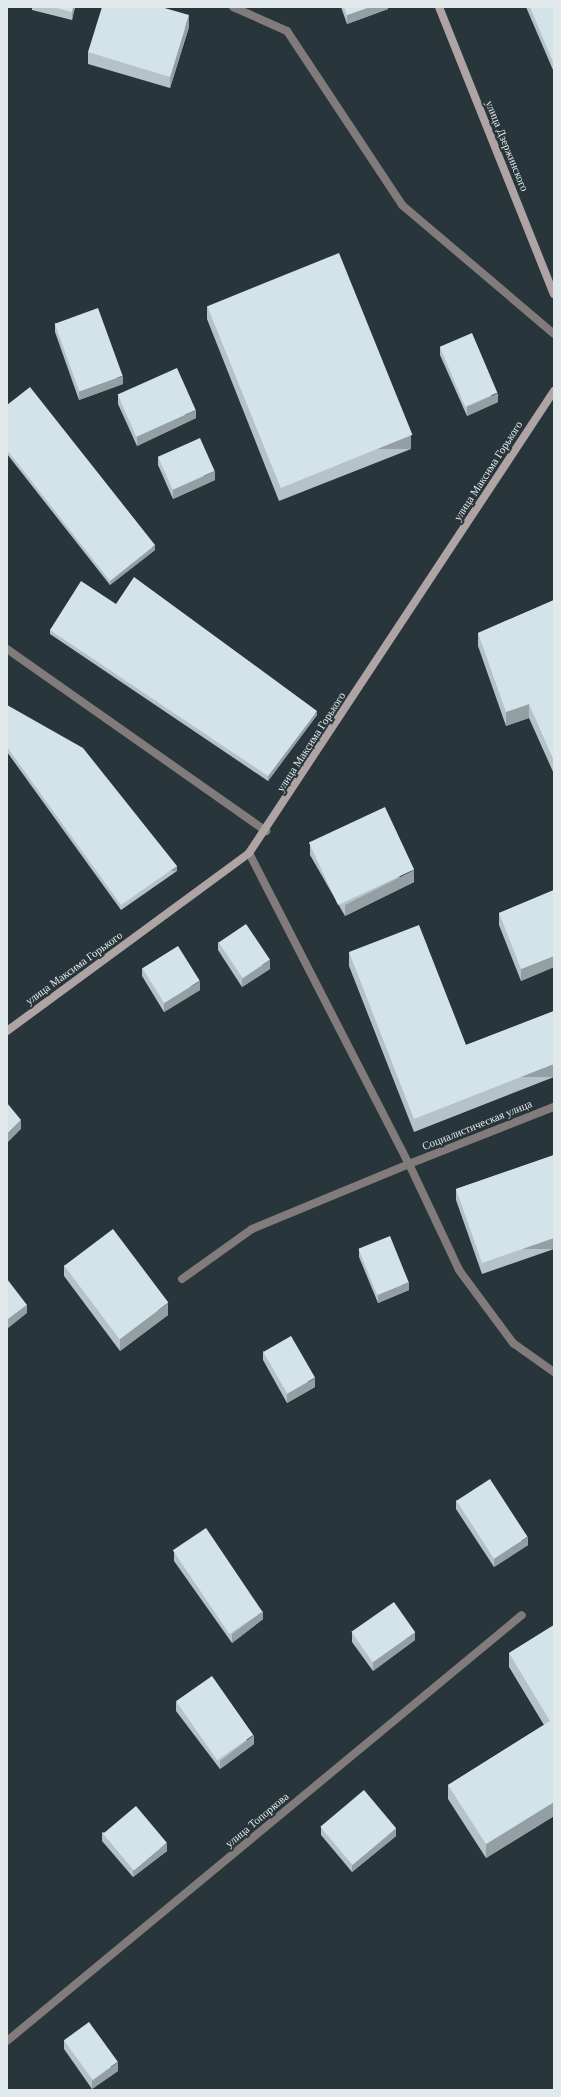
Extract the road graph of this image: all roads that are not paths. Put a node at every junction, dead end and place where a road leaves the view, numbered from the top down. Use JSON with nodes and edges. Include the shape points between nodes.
{"nodes":[{"id":1,"x":233,"y":7,"type":"edge"},
{"id":2,"x":439,"y":7,"type":"edge"},
{"id":3,"x":554,"y":294,"type":"edge"},
{"id":4,"x":554,"y":334,"type":"edge"},
{"id":5,"x":554,"y":391,"type":"edge"},
{"id":6,"x":7,"y":649,"type":"edge"},
{"id":7,"x":266,"y":831,"type":"junction"},
{"id":8,"x":249,"y":853,"type":"junction"},
{"id":9,"x":7,"y":1031,"type":"edge"},
{"id":10,"x":554,"y":1107,"type":"edge"},
{"id":11,"x":409,"y":1164,"type":"junction"},
{"id":12,"x":182,"y":1279,"type":"dead end"},
{"id":13,"x":554,"y":1372,"type":"edge"},
{"id":14,"x":522,"y":1615,"type":"dead end"},
{"id":15,"x":7,"y":2041,"type":"edge"}],
"edges":[{"from":1,"to":4,"type":"street","via":[[287,31],[402,205]]},
{"from":2,"to":3,"type":"street","name":"улица Дзержинского"},
{"from":5,"to":7,"type":"street","name":"улица Максима Горького"},
{"from":6,"to":7,"type":"street"},
{"from":7,"to":8,"type":"street","name":"улица Максима Горького"},
{"from":8,"to":9,"type":"street","name":"улица Максима Горького"},
{"from":8,"to":11,"type":"street"},
{"from":10,"to":11,"type":"street","name":"Социалистическая улица"},
{"from":11,"to":12,"type":"street","name":"Социалистическая улица","via":[[252,1229]]},
{"from":11,"to":13,"type":"street","via":[[459,1270],[513,1343]]},
{"from":14,"to":15,"type":"street","name":"улица Топоркова"}]}
